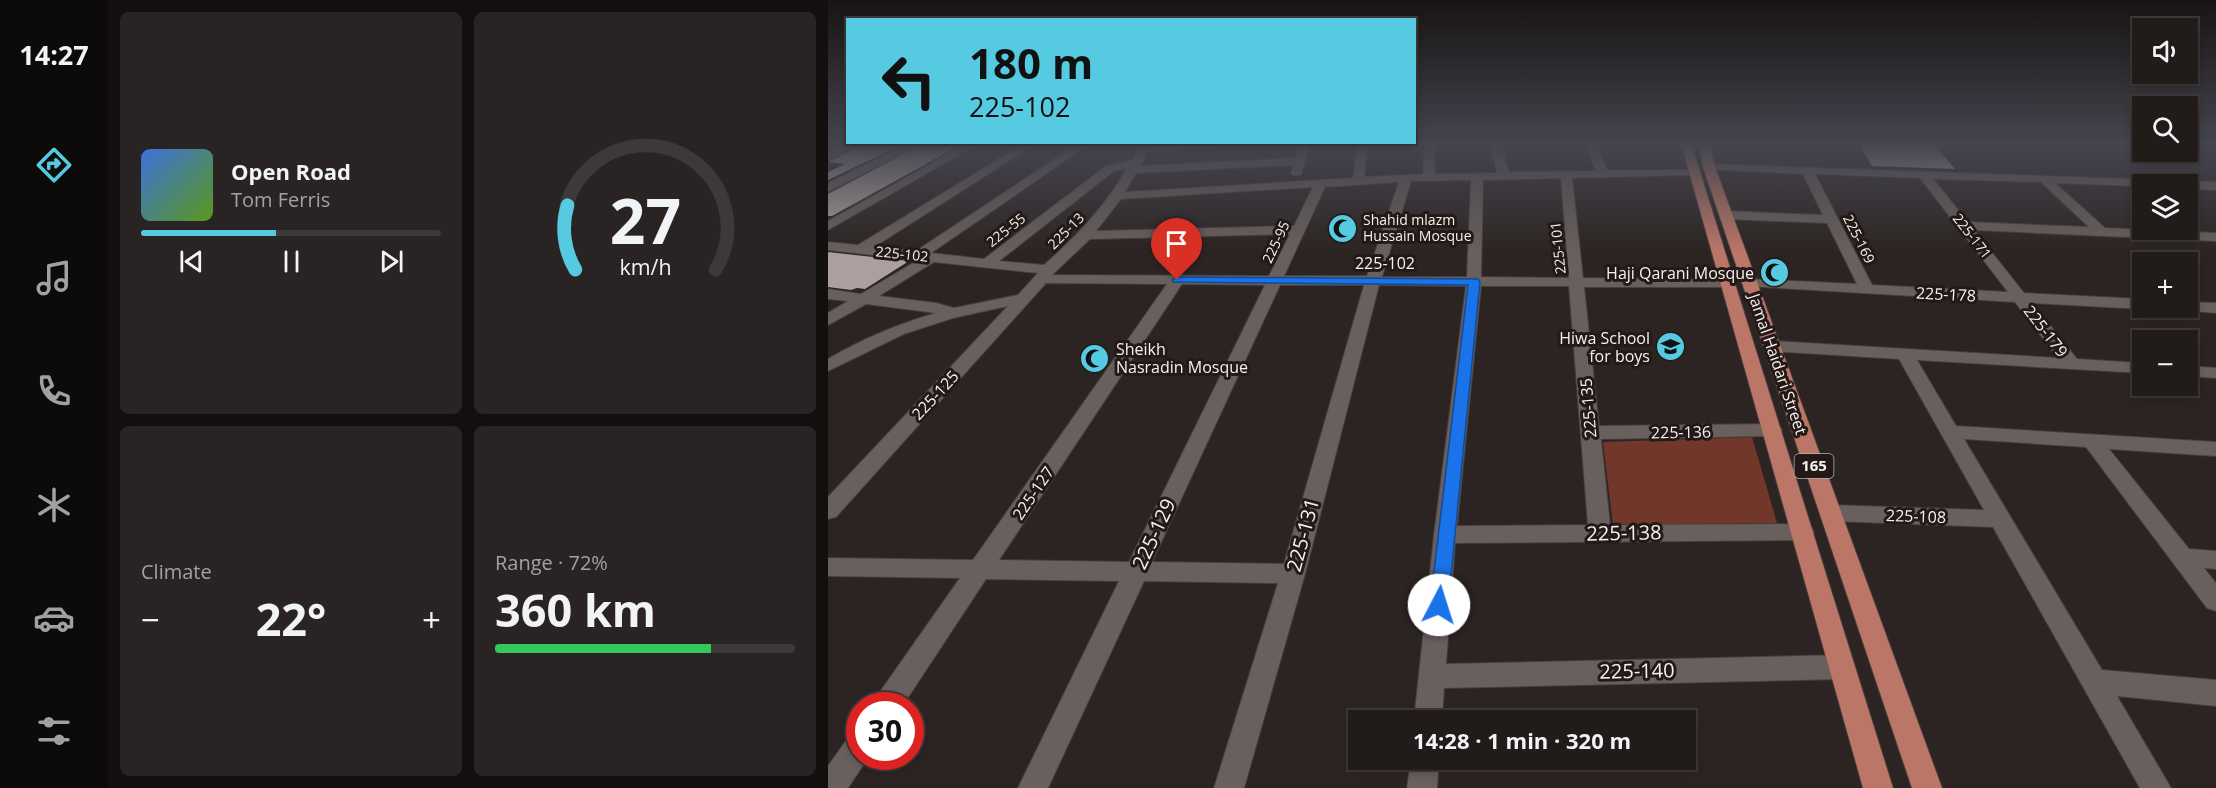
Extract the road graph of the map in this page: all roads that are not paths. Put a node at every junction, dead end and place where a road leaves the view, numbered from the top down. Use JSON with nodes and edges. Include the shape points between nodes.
{"nodes":[{"id":1,"x":844,"y":180,"type":"edge"},
{"id":2,"x":910,"y":180,"type":"edge"},
{"id":3,"x":973,"y":180,"type":"edge"},
{"id":4,"x":1034,"y":180,"type":"edge"},
{"id":5,"x":1095,"y":180,"type":"edge"},
{"id":6,"x":1126,"y":180,"type":"edge"},
{"id":7,"x":1294,"y":180,"type":"edge"},
{"id":8,"x":1378,"y":180,"type":"edge"},
{"id":9,"x":1405,"y":180,"type":"edge"},
{"id":10,"x":1478,"y":180,"type":"edge"},
{"id":11,"x":1567,"y":180,"type":"edge"},
{"id":12,"x":1703,"y":180,"type":"edge"},
{"id":13,"x":1706,"y":180,"type":"edge"},
{"id":14,"x":1812,"y":180,"type":"edge"},
{"id":15,"x":1928,"y":180,"type":"edge"},
{"id":16,"x":2045,"y":180,"type":"edge"},
{"id":17,"x":2065,"y":180,"type":"edge"},
{"id":18,"x":1358,"y":181,"type":"joint"},
{"id":19,"x":2132,"y":182,"type":"edge"},
{"id":20,"x":1320,"y":183,"type":"junction"},
{"id":21,"x":1293,"y":185,"type":"junction"},
{"id":22,"x":2198,"y":185,"type":"edge"},
{"id":23,"x":2202,"y":185,"type":"junction"},
{"id":24,"x":2216,"y":186,"type":"edge"},
{"id":25,"x":828,"y":188,"type":"edge"},
{"id":26,"x":2216,"y":195,"type":"edge"},
{"id":27,"x":1117,"y":196,"type":"junction"},
{"id":28,"x":1726,"y":215,"type":"junction"},
{"id":29,"x":1832,"y":219,"type":"junction"},
{"id":30,"x":828,"y":226,"type":"edge"},
{"id":31,"x":1964,"y":226,"type":"junction"},
{"id":32,"x":1298,"y":230,"type":"junction"},
{"id":33,"x":2102,"y":232,"type":"junction"},
{"id":34,"x":2132,"y":233,"type":"edge"},
{"id":35,"x":1086,"y":235,"type":"junction"},
{"id":36,"x":2198,"y":236,"type":"joint"},
{"id":37,"x":2216,"y":237,"type":"edge"},
{"id":38,"x":828,"y":246,"type":"edge"},
{"id":39,"x":860,"y":250,"type":"junction"},
{"id":40,"x":2216,"y":250,"type":"edge"},
{"id":41,"x":924,"y":257,"type":"junction"},
{"id":42,"x":986,"y":264,"type":"junction"},
{"id":43,"x":1044,"y":275,"type":"junction"},
{"id":44,"x":1177,"y":280,"type":"junction"},
{"id":45,"x":1274,"y":280,"type":"junction"},
{"id":46,"x":1373,"y":281,"type":"junction"},
{"id":47,"x":1474,"y":282,"type":"junction"},
{"id":48,"x":1577,"y":282,"type":"junction"},
{"id":49,"x":1727,"y":283,"type":"junction"},
{"id":50,"x":1750,"y":283,"type":"junction"},
{"id":51,"x":1867,"y":290,"type":"junction"},
{"id":52,"x":828,"y":294,"type":"edge"},
{"id":53,"x":863,"y":298,"type":"junction"},
{"id":54,"x":2020,"y":298,"type":"junction"},
{"id":55,"x":1024,"y":299,"type":"junction"},
{"id":56,"x":2132,"y":304,"type":"edge"},
{"id":57,"x":2198,"y":307,"type":"edge"},
{"id":58,"x":2216,"y":308,"type":"edge"},
{"id":59,"x":950,"y":312,"type":"junction"},
{"id":60,"x":828,"y":320,"type":"edge"},
{"id":61,"x":1772,"y":346,"type":"junction"},
{"id":62,"x":1905,"y":354,"type":"junction"},
{"id":63,"x":2072,"y":364,"type":"junction"},
{"id":64,"x":828,"y":366,"type":"edge"},
{"id":65,"x":2132,"y":367,"type":"edge"},
{"id":66,"x":2198,"y":372,"type":"edge"},
{"id":67,"x":2216,"y":373,"type":"edge"},
{"id":68,"x":1950,"y":432,"type":"junction"},
{"id":69,"x":1590,"y":433,"type":"junction"},
{"id":70,"x":1775,"y":440,"type":"junction"},
{"id":71,"x":2091,"y":440,"type":"junction"},
{"id":72,"x":2216,"y":449,"type":"edge"},
{"id":73,"x":1809,"y":452,"type":"junction"},
{"id":74,"x":828,"y":511,"type":"edge"},
{"id":75,"x":1831,"y":513,"type":"junction"},
{"id":76,"x":2001,"y":519,"type":"junction"},
{"id":77,"x":1803,"y":532,"type":"junction"},
{"id":78,"x":1600,"y":533,"type":"junction"},
{"id":79,"x":1445,"y":535,"type":"junction"},
{"id":80,"x":2182,"y":558,"type":"junction"},
{"id":81,"x":2216,"y":560,"type":"edge"},
{"id":82,"x":828,"y":567,"type":"edge"},
{"id":83,"x":980,"y":571,"type":"junction"},
{"id":84,"x":1136,"y":571,"type":"junction"},
{"id":85,"x":1293,"y":574,"type":"junction"},
{"id":86,"x":2216,"y":602,"type":"edge"},
{"id":87,"x":1842,"y":667,"type":"junction"},
{"id":88,"x":1432,"y":676,"type":"junction"},
{"id":89,"x":2094,"y":681,"type":"junction"},
{"id":90,"x":896,"y":692,"type":"edge"},
{"id":91,"x":2216,"y":693,"type":"edge"},
{"id":92,"x":1429,"y":710,"type":"edge"},
{"id":93,"x":846,"y":765,"type":"edge"},
{"id":94,"x":1424,"y":770,"type":"edge"},
{"id":95,"x":830,"y":788,"type":"edge"},
{"id":96,"x":1033,"y":788,"type":"edge"},
{"id":97,"x":1229,"y":788,"type":"edge"},
{"id":98,"x":1422,"y":788,"type":"edge"},
{"id":99,"x":1878,"y":788,"type":"edge"},
{"id":100,"x":1927,"y":788,"type":"edge"},
{"id":101,"x":2156,"y":788,"type":"edge"}],
"edges":[{"from":1,"to":25,"type":"street"},
{"from":2,"to":30,"type":"street"},
{"from":3,"to":39,"type":"street"},
{"from":4,"to":41,"type":"street"},
{"from":5,"to":42,"type":"street","name":"225-55"},
{"from":6,"to":27,"type":"street","name":"225-13"},
{"from":7,"to":21,"type":"street"},
{"from":8,"to":18,"type":"street"},
{"from":9,"to":46,"type":"street","name":"225-131"},
{"from":10,"to":47,"type":"street"},
{"from":11,"to":48,"type":"street","name":"225-101"},
{"from":12,"to":49,"type":"main road","name":"Jamal Haidari Street","number":"165"},
{"from":13,"to":28,"type":"main road","name":"Jamal Haidari Street","number":"165"},
{"from":14,"to":29,"type":"street","name":"225-169"},
{"from":15,"to":31,"type":"street","name":"225-171"},
{"from":16,"to":33,"type":"street"},
{"from":17,"to":19,"type":"street"},
{"from":18,"to":20,"type":"street"},
{"from":20,"to":21,"type":"street"},
{"from":20,"to":32,"type":"street","name":"225-95"},
{"from":21,"to":27,"type":"street"},
{"from":22,"to":23,"type":"street"},
{"from":23,"to":24,"type":"street"},
{"from":23,"to":26,"type":"street"},
{"from":27,"to":35,"type":"street","name":"225-13"},
{"from":28,"to":29,"type":"street"},
{"from":28,"to":50,"type":"main road","name":"Jamal Haidari Street","number":"165"},
{"from":29,"to":51,"type":"street","name":"225-169"},
{"from":31,"to":33,"type":"street"},
{"from":31,"to":54,"type":"street","name":"225-171"},
{"from":32,"to":35,"type":"street"},
{"from":32,"to":45,"type":"street","name":"225-95"},
{"from":33,"to":34,"type":"street"},
{"from":35,"to":43,"type":"street","name":"225-13"},
{"from":36,"to":37,"type":"street"},
{"from":36,"to":40,"type":"street"},
{"from":38,"to":39,"type":"street","name":"225-102"},
{"from":39,"to":41,"type":"street","name":"225-102"},
{"from":41,"to":42,"type":"street","name":"225-102"},
{"from":41,"to":53,"type":"street"},
{"from":42,"to":43,"type":"street","name":"225-102"},
{"from":43,"to":44,"type":"street","name":"225-102"},
{"from":43,"to":55,"type":"street","name":"225-125"},
{"from":44,"to":45,"type":"street","name":"225-102"},
{"from":44,"to":83,"type":"street","name":"225-127"},
{"from":45,"to":46,"type":"street","name":"225-102"},
{"from":45,"to":84,"type":"street","name":"225-129"},
{"from":46,"to":47,"type":"street","name":"225-102"},
{"from":46,"to":85,"type":"street","name":"225-131"},
{"from":47,"to":48,"type":"street","name":"225-102"},
{"from":47,"to":79,"type":"street"},
{"from":48,"to":49,"type":"street","name":"225-102"},
{"from":48,"to":69,"type":"street","name":"225-135"},
{"from":49,"to":70,"type":"main road","name":"Jamal Haidari Street","number":"165"},
{"from":50,"to":51,"type":"street","name":"225-178"},
{"from":50,"to":61,"type":"main road","name":"Jamal Haidari Street","number":"165"},
{"from":51,"to":54,"type":"street","name":"225-178"},
{"from":52,"to":53,"type":"street"},
{"from":53,"to":59,"type":"street"},
{"from":53,"to":60,"type":"street"},
{"from":54,"to":56,"type":"street","name":"225-178"},
{"from":54,"to":63,"type":"street","name":"225-179"},
{"from":55,"to":59,"type":"street"},
{"from":55,"to":74,"type":"street","name":"225-125"},
{"from":57,"to":58,"type":"street"},
{"from":59,"to":64,"type":"street","via":[[903,328]]},
{"from":61,"to":62,"type":"street"},
{"from":61,"to":73,"type":"main road","name":"Jamal Haidari Street","number":"165"},
{"from":62,"to":63,"type":"street"},
{"from":62,"to":68,"type":"street"},
{"from":63,"to":65,"type":"street"},
{"from":66,"to":67,"type":"street"},
{"from":68,"to":71,"type":"street"},
{"from":68,"to":76,"type":"street"},
{"from":69,"to":70,"type":"street","name":"225-136"},
{"from":69,"to":78,"type":"street","name":"225-135"},
{"from":70,"to":73,"type":"main road"},
{"from":70,"to":77,"type":"main road","name":"Jamal Haidari Street","number":"165"},
{"from":71,"to":72,"type":"street"},
{"from":71,"to":80,"type":"street"},
{"from":73,"to":75,"type":"main road","name":"Jamal Haidari Street","number":"165"},
{"from":75,"to":76,"type":"street","name":"225-108"},
{"from":75,"to":100,"type":"main road","name":"Jamal Haidari Street","number":"165"},
{"from":76,"to":89,"type":"street"},
{"from":77,"to":78,"type":"street","name":"225-138"},
{"from":77,"to":87,"type":"main road","name":"Jamal Haidari Street","number":"165"},
{"from":78,"to":79,"type":"street","name":"225-138"},
{"from":79,"to":88,"type":"street"},
{"from":80,"to":81,"type":"street"},
{"from":80,"to":86,"type":"street"},
{"from":82,"to":83,"type":"street"},
{"from":83,"to":84,"type":"street"},
{"from":83,"to":90,"type":"street","name":"225-127"},
{"from":84,"to":85,"type":"street"},
{"from":84,"to":96,"type":"street","name":"225-129"},
{"from":85,"to":97,"type":"street","name":"225-131"},
{"from":87,"to":88,"type":"street","name":"225-140"},
{"from":87,"to":99,"type":"main road","name":"Jamal Haidari Street","number":"165"},
{"from":88,"to":92,"type":"street"},
{"from":89,"to":91,"type":"street"},
{"from":89,"to":101,"type":"street"},
{"from":93,"to":95,"type":"street"},
{"from":94,"to":98,"type":"street"}]}
